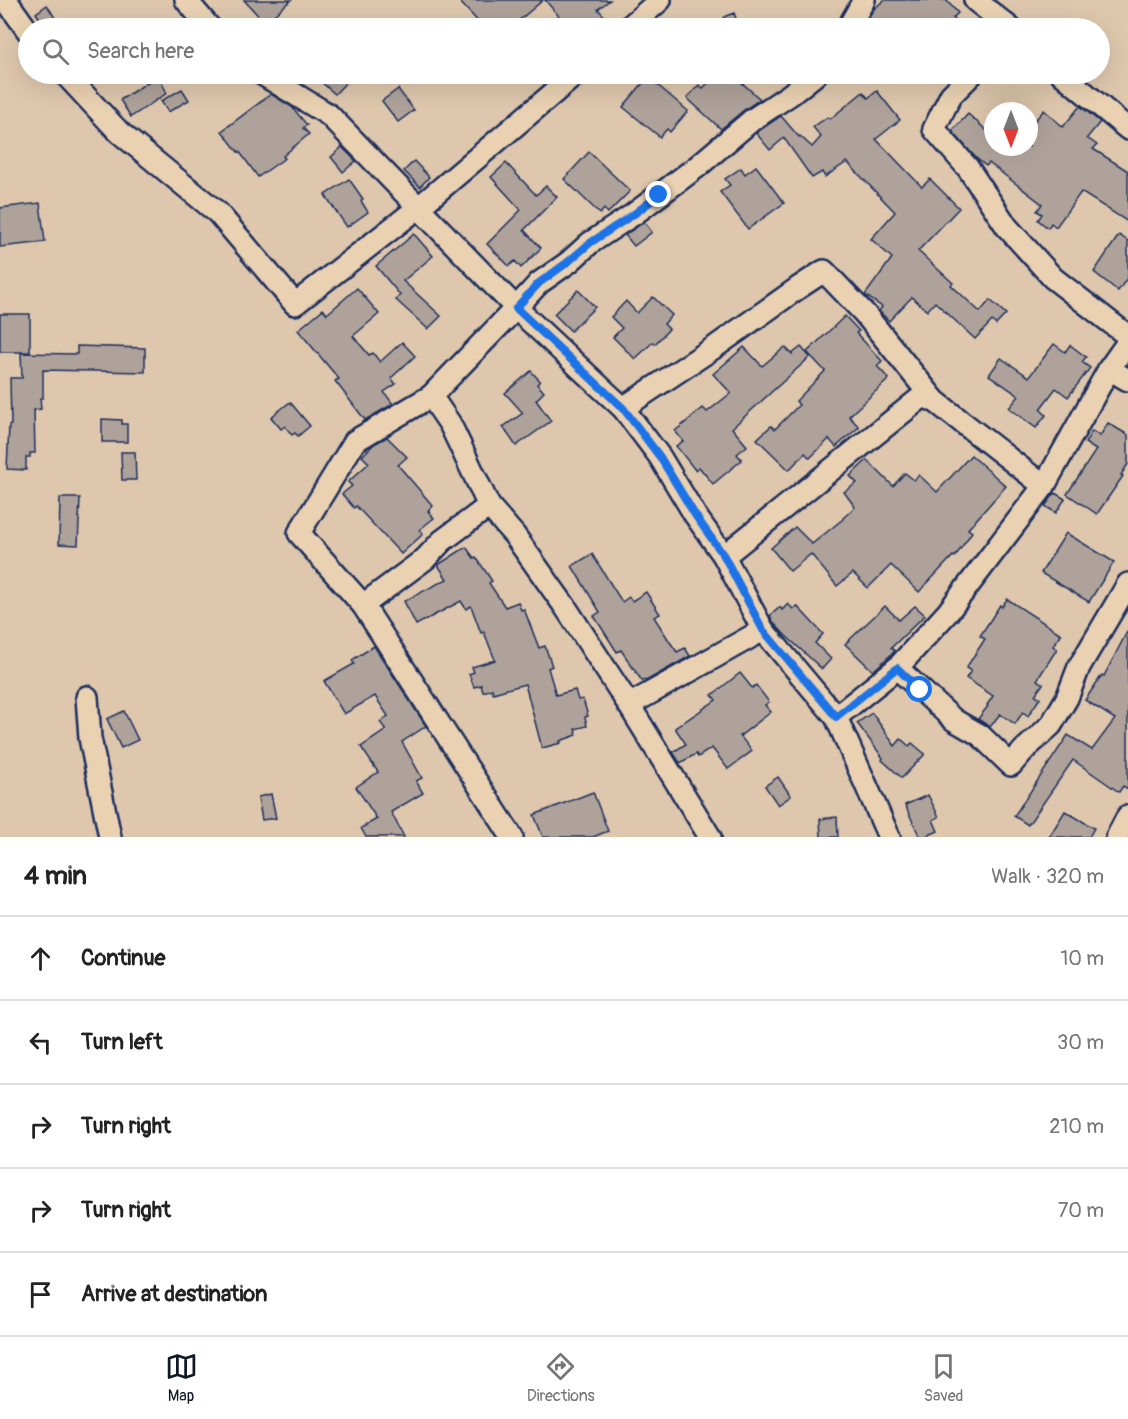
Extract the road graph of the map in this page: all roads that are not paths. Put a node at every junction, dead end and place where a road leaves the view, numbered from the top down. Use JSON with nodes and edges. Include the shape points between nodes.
{"nodes":[{"id":1,"x":6,"y":0,"type":"edge"},
{"id":2,"x":186,"y":0,"type":"edge"},
{"id":3,"x":660,"y":0,"type":"edge"},
{"id":4,"x":864,"y":0,"type":"edge"},
{"id":5,"x":975,"y":0,"type":"edge"},
{"id":6,"x":19,"y":18,"type":"edge"},
{"id":7,"x":201,"y":18,"type":"edge"},
{"id":8,"x":639,"y":18,"type":"edge"},
{"id":9,"x":854,"y":18,"type":"edge"},
{"id":10,"x":998,"y":18,"type":"edge"},
{"id":11,"x":74,"y":84,"type":"edge"},
{"id":12,"x":278,"y":84,"type":"edge"},
{"id":13,"x":564,"y":84,"type":"edge"},
{"id":14,"x":804,"y":84,"type":"edge"},
{"id":15,"x":962,"y":84,"type":"edge"},
{"id":16,"x":1074,"y":84,"type":"edge"},
{"id":17,"x":1128,"y":129,"type":"edge"},
{"id":18,"x":418,"y":207,"type":"junction"},
{"id":19,"x":516,"y":308,"type":"junction"},
{"id":20,"x":1128,"y":336,"type":"edge"},
{"id":21,"x":1128,"y":342,"type":"edge"},
{"id":22,"x":1109,"y":369,"type":"junction"},
{"id":23,"x":1128,"y":380,"type":"edge"},
{"id":24,"x":431,"y":396,"type":"junction"},
{"id":25,"x":935,"y":401,"type":"junction"},
{"id":26,"x":623,"y":408,"type":"junction"},
{"id":27,"x":1044,"y":486,"type":"junction"},
{"id":28,"x":489,"y":506,"type":"junction"},
{"id":29,"x":724,"y":556,"type":"junction"},
{"id":30,"x":1128,"y":584,"type":"edge"},
{"id":31,"x":363,"y":605,"type":"junction"},
{"id":32,"x":763,"y":630,"type":"junction"},
{"id":33,"x":897,"y":668,"type":"junction"},
{"id":34,"x":87,"y":697,"type":"dead end"},
{"id":35,"x":629,"y":705,"type":"junction"},
{"id":36,"x":836,"y":717,"type":"junction"},
{"id":37,"x":1128,"y":816,"type":"edge"},
{"id":38,"x":110,"y":837,"type":"edge"},
{"id":39,"x":512,"y":837,"type":"edge"},
{"id":40,"x":710,"y":837,"type":"edge"},
{"id":41,"x":889,"y":837,"type":"edge"},
{"id":42,"x":1117,"y":837,"type":"edge"}],
"edges":[{"from":1,"to":6,"type":"street"},
{"from":2,"to":7,"type":"street"},
{"from":3,"to":8,"type":"street"},
{"from":4,"to":9,"type":"street"},
{"from":5,"to":10,"type":"street"},
{"from":11,"to":18,"type":"street","via":[[119,132],[218,213],[295,304]]},
{"from":12,"to":18,"type":"street","via":[[329,115]]},
{"from":13,"to":18,"type":"street"},
{"from":14,"to":19,"type":"street","via":[[634,214],[590,243],[539,283]]},
{"from":15,"to":20,"type":"street","via":[[951,95],[934,129],[968,168],[1007,227],[1053,278]]},
{"from":16,"to":17,"type":"street"},
{"from":18,"to":19,"type":"street"},
{"from":19,"to":24,"type":"street"},
{"from":19,"to":26,"type":"street"},
{"from":21,"to":22,"type":"street"},
{"from":22,"to":23,"type":"street"},
{"from":22,"to":27,"type":"street"},
{"from":24,"to":28,"type":"street","via":[[450,424]]},
{"from":24,"to":31,"type":"street","via":[[355,441],[299,533]]},
{"from":25,"to":26,"type":"street","via":[[865,314],[824,271]]},
{"from":25,"to":27,"type":"street"},
{"from":25,"to":29,"type":"street","via":[[923,396]]},
{"from":26,"to":29,"type":"street"},
{"from":27,"to":33,"type":"street","via":[[948,612]]},
{"from":28,"to":31,"type":"street"},
{"from":28,"to":35,"type":"street","via":[[566,608]]},
{"from":29,"to":32,"type":"street"},
{"from":30,"to":33,"type":"street","via":[[1079,667],[1067,699],[1051,725],[1011,765]]},
{"from":31,"to":39,"type":"street"},
{"from":32,"to":35,"type":"street"},
{"from":32,"to":36,"type":"street"},
{"from":33,"to":36,"type":"street"},
{"from":34,"to":38,"type":"street","via":[[90,738]]},
{"from":35,"to":40,"type":"street"},
{"from":36,"to":41,"type":"street"},
{"from":37,"to":42,"type":"street"}]}
